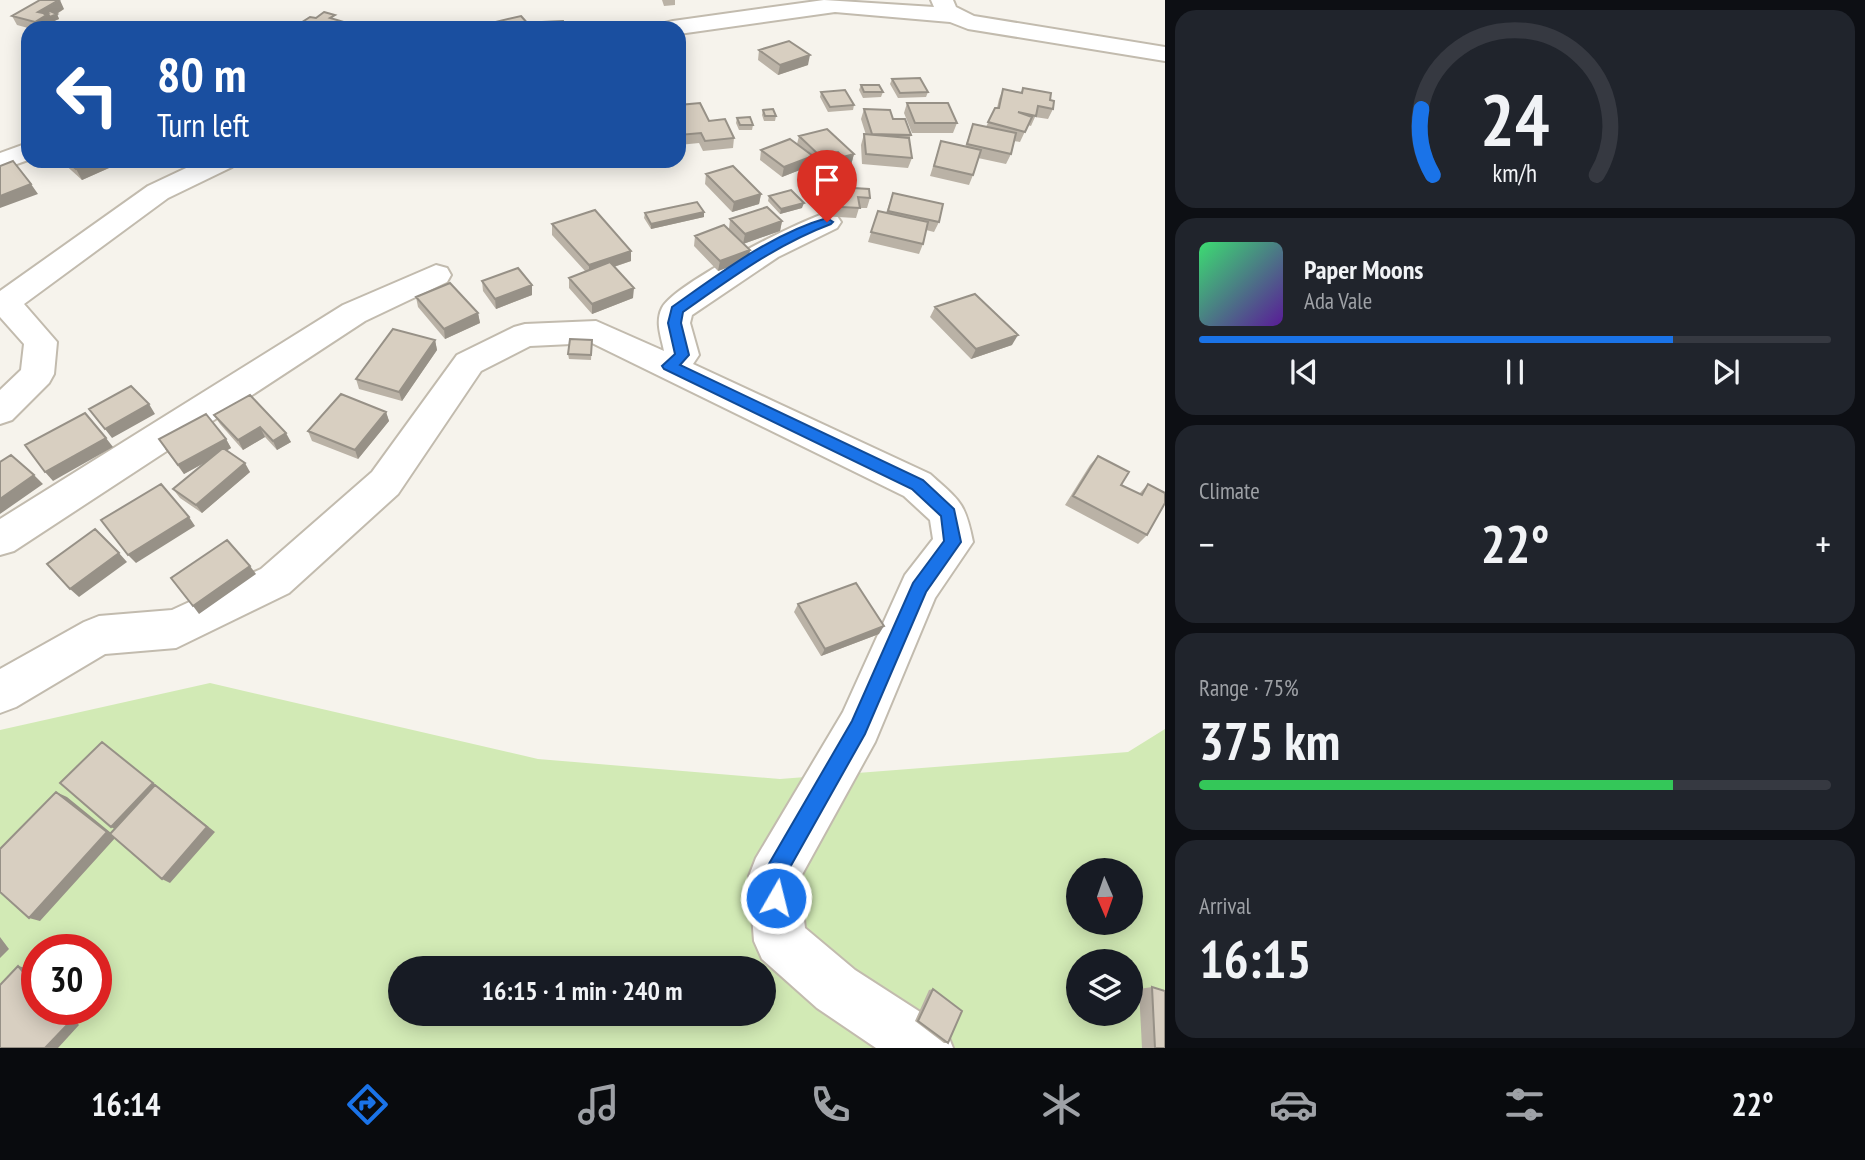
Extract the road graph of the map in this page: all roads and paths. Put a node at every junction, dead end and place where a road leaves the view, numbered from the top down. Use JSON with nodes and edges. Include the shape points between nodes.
{"nodes":[{"id":1,"x":947,"y":8,"type":"edge"},
{"id":2,"x":686,"y":26,"type":"edge"},
{"id":3,"x":1165,"y":54,"type":"edge"},
{"id":4,"x":21,"y":154,"type":"edge"},
{"id":5,"x":0,"y":162,"type":"edge"},
{"id":6,"x":208,"y":168,"type":"edge"},
{"id":7,"x":827,"y":222,"type":"edge"},
{"id":8,"x":436,"y":275,"type":"dead end"},
{"id":9,"x":2,"y":305,"type":"edge"},
{"id":10,"x":669,"y":366,"type":"junction"},
{"id":11,"x":0,"y":411,"type":"edge"},
{"id":12,"x":0,"y":539,"type":"edge"},
{"id":13,"x":0,"y":692,"type":"edge"},
{"id":14,"x":925,"y":1048,"type":"edge"}],
"edges":[{"from":1,"to":2,"type":"street","via":[[835,5]]},
{"from":1,"to":3,"type":"street","via":[[977,24]]},
{"from":4,"to":5,"type":"street"},
{"from":6,"to":9,"type":"street","via":[[158,192]]},
{"from":7,"to":10,"type":"street","via":[[802,231],[731,272],[677,310],[674,323],[682,355]]},
{"from":8,"to":12,"type":"street","via":[[354,313]]},
{"from":9,"to":11,"type":"street","via":[[41,342],[37,373]]},
{"from":10,"to":13,"type":"street","via":[[596,332],[525,335],[468,363],[385,483],[275,581],[176,629],[99,635]]},
{"from":10,"to":14,"type":"street","via":[[917,485],[948,513],[953,542],[919,588],[859,727],[774,876],[780,941],[835,989]]}]}
